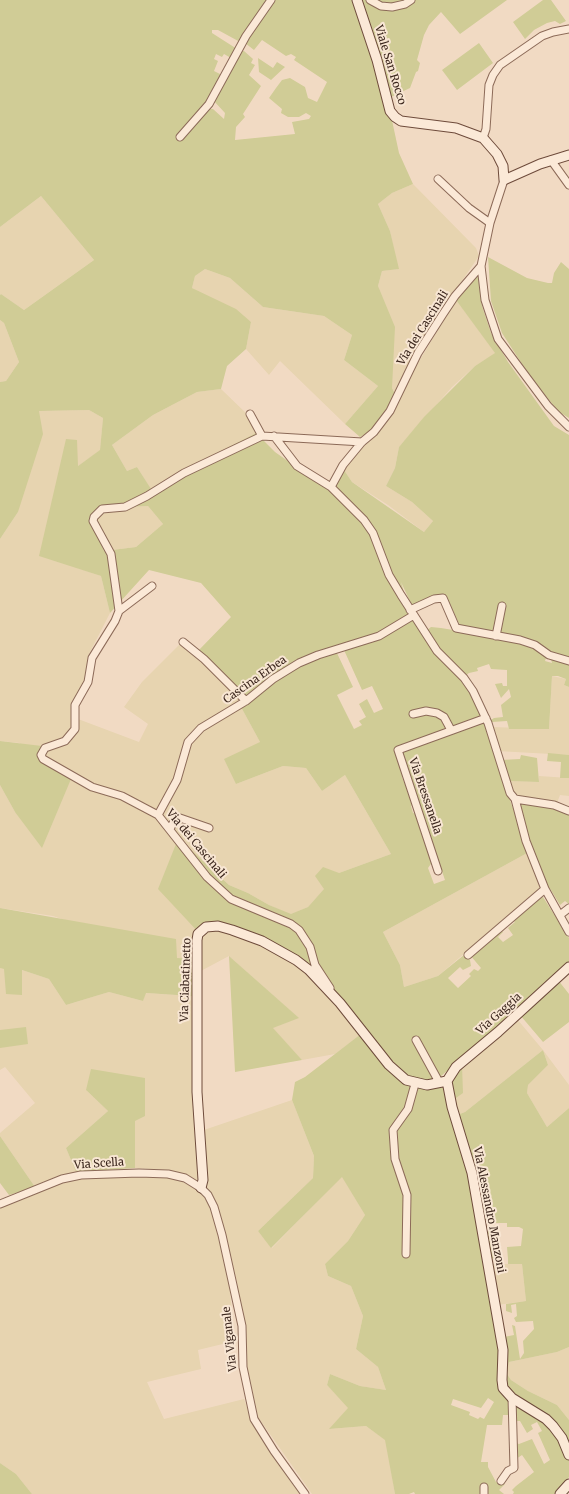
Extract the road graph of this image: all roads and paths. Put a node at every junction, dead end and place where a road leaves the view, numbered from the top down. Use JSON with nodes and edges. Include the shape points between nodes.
{"nodes":[{"id":1,"x":271,"y":0,"type":"edge"},
{"id":2,"x":357,"y":0,"type":"edge"},
{"id":3,"x":370,"y":0,"type":"edge"},
{"id":4,"x":411,"y":0,"type":"edge"},
{"id":5,"x":569,"y":29,"type":"edge"},
{"id":6,"x":180,"y":137,"type":"dead end"},
{"id":7,"x":483,"y":138,"type":"junction"},
{"id":8,"x":569,"y":155,"type":"edge"},
{"id":9,"x":551,"y":160,"type":"junction"},
{"id":10,"x":438,"y":179,"type":"dead end"},
{"id":11,"x":504,"y":180,"type":"junction"},
{"id":12,"x":569,"y":185,"type":"edge"},
{"id":13,"x":490,"y":223,"type":"junction"},
{"id":14,"x":481,"y":266,"type":"junction"},
{"id":15,"x":250,"y":414,"type":"dead end"},
{"id":16,"x":569,"y":426,"type":"edge"},
{"id":17,"x":262,"y":436,"type":"junction"},
{"id":18,"x":274,"y":436,"type":"junction"},
{"id":19,"x":362,"y":442,"type":"junction"},
{"id":20,"x":331,"y":487,"type":"junction"},
{"id":21,"x":152,"y":586,"type":"dead end"},
{"id":22,"x":502,"y":606,"type":"dead end"},
{"id":23,"x":119,"y":612,"type":"junction"},
{"id":24,"x":412,"y":612,"type":"junction"},
{"id":25,"x":496,"y":636,"type":"junction"},
{"id":26,"x":183,"y":642,"type":"dead end"},
{"id":27,"x":569,"y":661,"type":"edge"},
{"id":28,"x":246,"y":701,"type":"junction"},
{"id":29,"x":413,"y":714,"type":"dead end"},
{"id":30,"x":486,"y":718,"type":"junction"},
{"id":31,"x":451,"y":730,"type":"junction"},
{"id":32,"x":515,"y":799,"type":"junction"},
{"id":33,"x":569,"y":810,"type":"edge"},
{"id":34,"x":158,"y":815,"type":"junction"},
{"id":35,"x":209,"y":828,"type":"dead end"},
{"id":36,"x":170,"y":829,"type":"junction"},
{"id":37,"x":438,"y":871,"type":"dead end"},
{"id":38,"x":545,"y":889,"type":"junction"},
{"id":39,"x":569,"y":908,"type":"edge"},
{"id":40,"x":560,"y":915,"type":"junction"},
{"id":41,"x":569,"y":932,"type":"edge"},
{"id":42,"x":468,"y":955,"type":"dead end"},
{"id":43,"x":315,"y":965,"type":"junction"},
{"id":44,"x":569,"y":968,"type":"edge"},
{"id":45,"x":314,"y":975,"type":"junction"},
{"id":46,"x":340,"y":1004,"type":"junction"},
{"id":47,"x":416,"y":1040,"type":"dead end"},
{"id":48,"x":443,"y":1081,"type":"junction"},
{"id":49,"x":415,"y":1084,"type":"junction"},
{"id":50,"x":201,"y":1188,"type":"junction"},
{"id":51,"x":0,"y":1204,"type":"edge"},
{"id":52,"x":406,"y":1254,"type":"dead end"},
{"id":53,"x":512,"y":1398,"type":"junction"},
{"id":54,"x":569,"y":1455,"type":"edge"},
{"id":55,"x":501,"y":1481,"type":"dead end"},
{"id":56,"x":569,"y":1484,"type":"edge"},
{"id":57,"x":305,"y":1494,"type":"edge"},
{"id":58,"x":560,"y":1494,"type":"edge"}],
"edges":[{"from":1,"to":6,"type":"street","via":[[246,36],[209,104]]},
{"from":2,"to":7,"type":"street","name":"Viale San Rocco","via":[[377,60],[390,111],[395,117],[401,121],[456,128]]},
{"from":3,"to":4,"type":"street","via":[[381,6],[392,7]]},
{"from":5,"to":7,"type":"street","via":[[542,36],[500,66],[489,85]]},
{"from":7,"to":11,"type":"street","name":"Viale San Rocco","via":[[497,154],[503,166]]},
{"from":8,"to":9,"type":"street"},
{"from":9,"to":11,"type":"street"},
{"from":9,"to":12,"type":"street"},
{"from":10,"to":13,"type":"street","via":[[469,208]]},
{"from":11,"to":13,"type":"street"},
{"from":13,"to":14,"type":"street"},
{"from":14,"to":16,"type":"street","via":[[485,300],[498,339],[548,406]]},
{"from":14,"to":19,"type":"street","name":"Via dei Cascinali","via":[[455,296],[418,353],[390,411],[374,432]]},
{"from":15,"to":17,"type":"street"},
{"from":17,"to":18,"type":"street"},
{"from":17,"to":23,"type":"street","via":[[184,473],[125,507],[102,509],[94,517],[95,524],[111,554]]},
{"from":18,"to":19,"type":"street"},
{"from":18,"to":20,"type":"street","via":[[297,466]]},
{"from":19,"to":20,"type":"street","name":"Via dei Cascinali","via":[[343,465]]},
{"from":20,"to":24,"type":"street","via":[[364,520],[373,533],[389,575]]},
{"from":21,"to":23,"type":"street"},
{"from":22,"to":25,"type":"street"},
{"from":23,"to":34,"type":"street","name":"Via dei Cascinali","via":[[92,658],[88,682],[75,705],[75,729],[65,741],[45,748],[41,755],[43,759],[92,787],[122,796]]},
{"from":24,"to":25,"type":"street","name":"Cascina Erbea","via":[[434,599],[443,598],[456,628]]},
{"from":24,"to":28,"type":"street","name":"Cascina Erbea","via":[[379,636],[299,663],[273,679]]},
{"from":24,"to":30,"type":"street","via":[[437,651],[464,678]]},
{"from":25,"to":27,"type":"street","via":[[535,645],[550,655]]},
{"from":26,"to":28,"type":"street"},
{"from":28,"to":34,"type":"street","name":"Cascina Erbea","via":[[192,736],[177,780]]},
{"from":29,"to":31,"type":"street","via":[[437,712],[444,717]]},
{"from":30,"to":31,"type":"street","name":"Via Bressanella"},
{"from":30,"to":32,"type":"street","via":[[510,793]]},
{"from":31,"to":37,"type":"street","name":"Via Bressanella","via":[[400,748],[398,752]]},
{"from":32,"to":33,"type":"street"},
{"from":32,"to":38,"type":"street","via":[[526,841]]},
{"from":34,"to":36,"type":"street","name":"Via dei Cascinali"},
{"from":35,"to":36,"type":"street","via":[[180,818],[174,821]]},
{"from":36,"to":43,"type":"street","name":"Via dei Cascinali","via":[[207,877],[231,900],[291,924],[299,930],[310,947]]},
{"from":38,"to":40,"type":"street"},
{"from":38,"to":42,"type":"street"},
{"from":39,"to":40,"type":"street"},
{"from":40,"to":41,"type":"street"},
{"from":43,"to":45,"type":"street","name":"Via dei Cascinali"},
{"from":43,"to":46,"type":"street","name":"Via dei Cascinali"},
{"from":44,"to":48,"type":"street","name":"Via Gaggia"},
{"from":45,"to":46,"type":"street","name":"Via Ciabatinetto"},
{"from":45,"to":50,"type":"street","name":"Via Ciabatinetto","via":[[282,951],[232,930],[211,926],[198,934],[196,1092],[204,1180]]},
{"from":46,"to":49,"type":"street","name":"Via Ciabatinetto","via":[[389,1065],[406,1080]]},
{"from":47,"to":48,"type":"street"},
{"from":48,"to":49,"type":"street","via":[[427,1085]]},
{"from":48,"to":53,"type":"street","name":"Via Alessandro Manzoni","via":[[467,1153],[473,1180],[503,1350],[502,1380],[506,1393]]},
{"from":49,"to":52,"type":"street","via":[[408,1109],[393,1130],[395,1159],[407,1196]]},
{"from":50,"to":51,"type":"street","name":"Via Scella","via":[[185,1178],[168,1174],[81,1175],[62,1179]]},
{"from":50,"to":57,"type":"street","name":"Via Viganale","via":[[214,1207],[222,1235],[242,1326],[243,1368],[254,1419]]},
{"from":53,"to":54,"type":"street","name":"Via Alessandro Manzoni","via":[[546,1419],[562,1438]]},
{"from":53,"to":55,"type":"street","via":[[514,1468],[508,1471]]},
{"from":56,"to":58,"type":"street"}]}
